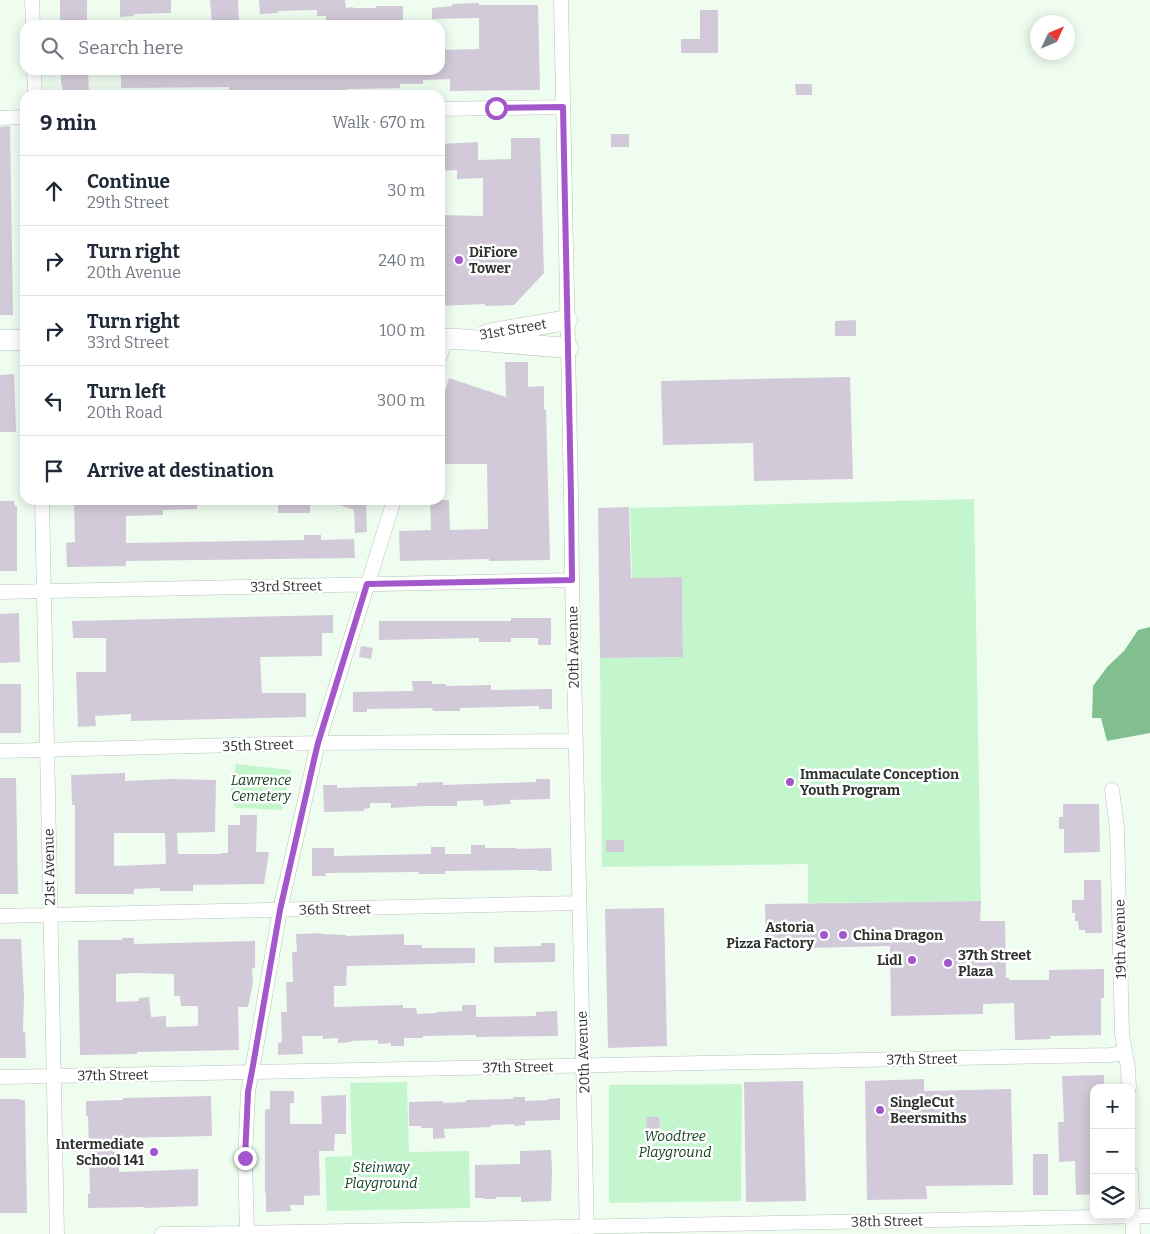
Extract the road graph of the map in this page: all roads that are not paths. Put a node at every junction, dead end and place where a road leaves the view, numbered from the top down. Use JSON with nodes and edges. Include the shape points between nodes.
{"nodes":[{"id":1,"x":32,"y":0,"type":"edge"},
{"id":2,"x":561,"y":0,"type":"edge"},
{"id":3,"x":33,"y":20,"type":"edge"},
{"id":4,"x":34,"y":75,"type":"edge"},
{"id":5,"x":35,"y":90,"type":"edge"},
{"id":6,"x":563,"y":107,"type":"junction"},
{"id":7,"x":445,"y":109,"type":"edge"},
{"id":8,"x":20,"y":117,"type":"edge"},
{"id":9,"x":0,"y":118,"type":"edge"},
{"id":10,"x":567,"y":320,"type":"junction"},
{"id":11,"x":0,"y":340,"type":"edge"},
{"id":12,"x":20,"y":340,"type":"edge"},
{"id":13,"x":446,"y":343,"type":"edge"},
{"id":14,"x":568,"y":348,"type":"junction"},
{"id":15,"x":42,"y":505,"type":"edge"},
{"id":16,"x":392,"y":505,"type":"edge"},
{"id":17,"x":572,"y":580,"type":"junction"},
{"id":18,"x":367,"y":584,"type":"junction"},
{"id":19,"x":44,"y":591,"type":"junction"},
{"id":20,"x":0,"y":592,"type":"edge"},
{"id":21,"x":575,"y":741,"type":"junction"},
{"id":22,"x":318,"y":743,"type":"junction"},
{"id":23,"x":47,"y":750,"type":"junction"},
{"id":24,"x":0,"y":751,"type":"edge"},
{"id":25,"x":1112,"y":790,"type":"dead end"},
{"id":26,"x":579,"y":903,"type":"junction"},
{"id":27,"x":280,"y":910,"type":"junction"},
{"id":28,"x":50,"y":915,"type":"junction"},
{"id":29,"x":0,"y":916,"type":"edge"},
{"id":30,"x":1125,"y":1053,"type":"junction"},
{"id":31,"x":583,"y":1066,"type":"junction"},
{"id":32,"x":252,"y":1071,"type":"junction"},
{"id":33,"x":54,"y":1076,"type":"junction"},
{"id":34,"x":0,"y":1077,"type":"edge"},
{"id":35,"x":1129,"y":1084,"type":"edge"},
{"id":36,"x":1135,"y":1216,"type":"edge"},
{"id":37,"x":1150,"y":1216,"type":"edge"},
{"id":38,"x":1090,"y":1217,"type":"edge"},
{"id":39,"x":1132,"y":1219,"type":"edge"},
{"id":40,"x":587,"y":1230,"type":"edge"},
{"id":41,"x":57,"y":1234,"type":"edge"},
{"id":42,"x":162,"y":1234,"type":"edge"},
{"id":43,"x":247,"y":1234,"type":"edge"},
{"id":44,"x":1132,"y":1234,"type":"edge"}],
"edges":[{"from":1,"to":3,"type":"street"},
{"from":2,"to":6,"type":"street","name":"20th Avenue"},
{"from":4,"to":5,"type":"street"},
{"from":6,"to":7,"type":"street"},
{"from":6,"to":10,"type":"street","name":"20th Avenue"},
{"from":8,"to":9,"type":"street"},
{"from":10,"to":13,"type":"street","name":"31st Street"},
{"from":10,"to":14,"type":"street","name":"20th Avenue"},
{"from":11,"to":12,"type":"street"},
{"from":13,"to":14,"type":"street","name":"31st Street"},
{"from":14,"to":17,"type":"street","name":"20th Avenue"},
{"from":15,"to":19,"type":"street","name":"21st Avenue"},
{"from":16,"to":18,"type":"street"},
{"from":17,"to":18,"type":"street","name":"33rd Street"},
{"from":17,"to":21,"type":"street","name":"20th Avenue"},
{"from":18,"to":19,"type":"street","name":"33rd Street"},
{"from":18,"to":22,"type":"street"},
{"from":19,"to":20,"type":"street","name":"33rd Street"},
{"from":19,"to":23,"type":"street","name":"21st Avenue"},
{"from":21,"to":22,"type":"street","name":"35th Street"},
{"from":21,"to":26,"type":"street","name":"20th Avenue"},
{"from":22,"to":23,"type":"street","name":"35th Street"},
{"from":22,"to":27,"type":"street"},
{"from":23,"to":24,"type":"street","name":"35th Street"},
{"from":23,"to":28,"type":"street","name":"21st Avenue"},
{"from":25,"to":30,"type":"street","name":"19th Avenue","via":[[1118,828]]},
{"from":26,"to":27,"type":"street","name":"36th Street"},
{"from":26,"to":31,"type":"street","name":"20th Avenue"},
{"from":27,"to":28,"type":"street","name":"36th Street"},
{"from":27,"to":32,"type":"street"},
{"from":28,"to":29,"type":"street","name":"36th Street"},
{"from":28,"to":33,"type":"street","name":"21st Avenue"},
{"from":30,"to":31,"type":"street","name":"37th Street"},
{"from":30,"to":35,"type":"street","name":"19th Avenue"},
{"from":31,"to":32,"type":"street","name":"37th Street"},
{"from":31,"to":40,"type":"street","name":"20th Avenue"},
{"from":32,"to":33,"type":"street","name":"37th Street"},
{"from":32,"to":43,"type":"street","via":[[245,1158]]},
{"from":33,"to":34,"type":"street","name":"37th Street"},
{"from":33,"to":41,"type":"street","name":"21st Avenue"},
{"from":36,"to":37,"type":"street","name":"38th Street"},
{"from":38,"to":40,"type":"street","name":"38th Street"},
{"from":39,"to":44,"type":"street"},
{"from":40,"to":43,"type":"street","name":"38th Street"},
{"from":42,"to":43,"type":"street","name":"38th Street"}]}
